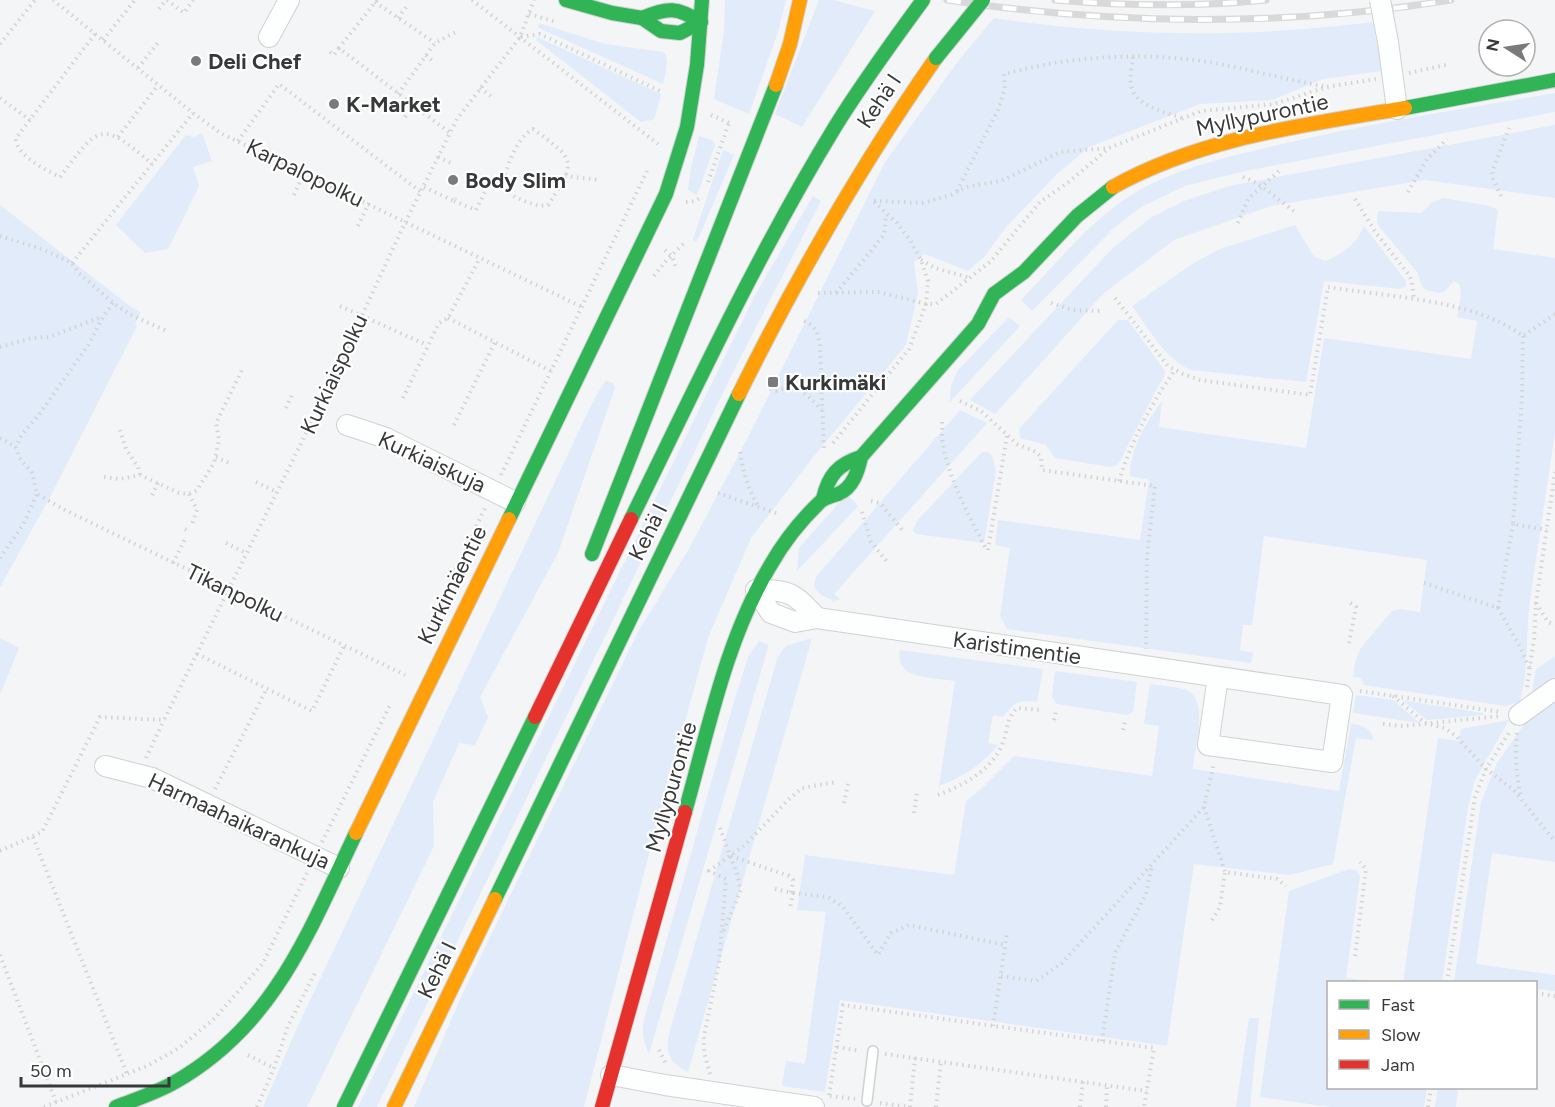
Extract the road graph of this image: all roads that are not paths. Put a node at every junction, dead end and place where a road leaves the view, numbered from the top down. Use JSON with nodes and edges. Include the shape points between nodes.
{"nodes":[{"id":1,"x":289,"y":0,"type":"edge"},
{"id":2,"x":566,"y":0,"type":"edge"},
{"id":3,"x":702,"y":0,"type":"edge"},
{"id":4,"x":923,"y":0,"type":"edge"},
{"id":5,"x":983,"y":0,"type":"edge"},
{"id":6,"x":1380,"y":0,"type":"edge"},
{"id":7,"x":799,"y":6,"type":"edge"},
{"id":8,"x":642,"y":18,"type":"junction"},
{"id":9,"x":701,"y":22,"type":"junction"},
{"id":10,"x":268,"y":37,"type":"dead end"},
{"id":11,"x":1555,"y":80,"type":"edge"},
{"id":12,"x":1397,"y":109,"type":"junction"},
{"id":13,"x":1020,"y":278,"type":"junction"},
{"id":14,"x":1017,"y":296,"type":"dead end"},
{"id":15,"x":999,"y":316,"type":"dead end"},
{"id":16,"x":978,"y":324,"type":"junction"},
{"id":17,"x":346,"y":425,"type":"dead end"},
{"id":18,"x":515,"y":502,"type":"junction"},
{"id":19,"x":586,"y":568,"type":"dead end"},
{"id":20,"x":756,"y":590,"type":"junction"},
{"id":21,"x":577,"y":599,"type":"dead end"},
{"id":22,"x":561,"y":660,"type":"junction"},
{"id":23,"x":1218,"y":677,"type":"junction"},
{"id":24,"x":1555,"y":689,"type":"edge"},
{"id":25,"x":1521,"y":713,"type":"road end"},
{"id":26,"x":105,"y":766,"type":"dead end"},
{"id":27,"x":339,"y":868,"type":"junction"},
{"id":28,"x":873,"y":1052,"type":"road end"},
{"id":29,"x":611,"y":1074,"type":"junction"},
{"id":30,"x":822,"y":1101,"type":"edge"},
{"id":31,"x":867,"y":1101,"type":"dead end"},
{"id":32,"x":116,"y":1107,"type":"edge"},
{"id":33,"x":344,"y":1107,"type":"edge"},
{"id":34,"x":394,"y":1107,"type":"edge"},
{"id":35,"x":602,"y":1107,"type":"edge"}],
"edges":[{"from":1,"to":10,"type":"street"},
{"from":2,"to":8,"type":"main road"},
{"from":3,"to":9,"type":"main road","name":"Kurkimäentie"},
{"from":4,"to":22,"type":"main road","name":"Kehä I","via":[[835,127],[746,284]]},
{"from":5,"to":34,"type":"main road","name":"Kehä I","bridge":true,"via":[[936,58],[872,149],[829,221],[717,438]]},
{"from":6,"to":12,"type":"street","bridge":true},
{"from":7,"to":19,"type":"main road","via":[[779,77]]},
{"from":8,"to":9,"type":"main road","via":[[673,9]]},
{"from":8,"to":9,"type":"main road","via":[[661,31],[680,33]]},
{"from":9,"to":18,"type":"main road","name":"Kurkimäentie","via":[[687,127],[666,194]]},
{"from":11,"to":12,"type":"main road","name":"Myllypurontie"},
{"from":12,"to":13,"type":"main road","name":"Myllypurontie","via":[[1257,135],[1183,153],[1146,169],[1109,190],[1084,211]]},
{"from":13,"to":14,"type":"main road"},
{"from":13,"to":16,"type":"main road","name":"Myllypurontie","via":[[994,295]]},
{"from":15,"to":16,"type":"main road","name":"Myllypurontie"},
{"from":16,"to":20,"type":"main road","name":"Myllypurontie","via":[[861,457],[843,462],[831,475],[823,499],[784,544]]},
{"from":17,"to":18,"type":"street","name":"Kurkiaiskuja","via":[[386,438]]},
{"from":18,"to":27,"type":"main road","name":"Kurkimäentie"},
{"from":20,"to":23,"type":"street","name":"Karistimentie","via":[[771,613],[795,622],[817,618]]},
{"from":20,"to":29,"type":"main road","name":"Myllypurontie","via":[[722,681]]},
{"from":21,"to":22,"type":"main road"},
{"from":22,"to":33,"type":"main road","name":"Kehä I"},
{"from":23,"to":23,"type":"street","name":"Karistimentie","via":[[1208,745],[1332,762],[1342,695]]},
{"from":24,"to":25,"type":"street"},
{"from":26,"to":27,"type":"street","name":"Harmaahaikarankuja","via":[[153,778]]},
{"from":27,"to":32,"type":"main road","name":"Kurkimäentie","via":[[276,990],[252,1021],[201,1065],[174,1082]]},
{"from":28,"to":31,"type":"lane"},
{"from":29,"to":30,"type":"street","via":[[720,1094]]},
{"from":29,"to":35,"type":"main road","name":"Myllypurontie"}]}
